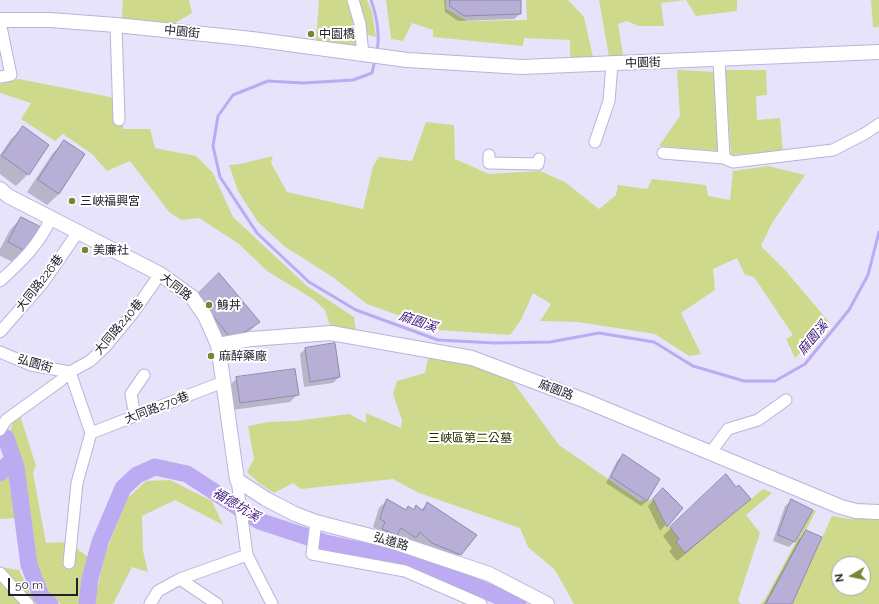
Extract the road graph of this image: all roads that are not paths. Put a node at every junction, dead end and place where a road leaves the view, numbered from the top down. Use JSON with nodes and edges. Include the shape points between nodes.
{"nodes":[{"id":1,"x":353,"y":0,"type":"edge"},
{"id":2,"x":0,"y":21,"type":"edge"},
{"id":3,"x":116,"y":25,"type":"junction"},
{"id":4,"x":879,"y":52,"type":"edge"},
{"id":5,"x":364,"y":54,"type":"junction"},
{"id":6,"x":720,"y":60,"type":"junction"},
{"id":7,"x":612,"y":64,"type":"junction"},
{"id":8,"x":0,"y":77,"type":"edge"},
{"id":9,"x":119,"y":120,"type":"dead end"},
{"id":10,"x":879,"y":124,"type":"edge"},
{"id":11,"x":595,"y":142,"type":"dead end"},
{"id":12,"x":663,"y":153,"type":"dead end"},
{"id":13,"x":489,"y":155,"type":"dead end"},
{"id":14,"x":724,"y":158,"type":"junction"},
{"id":15,"x":539,"y":159,"type":"dead end"},
{"id":16,"x":0,"y":189,"type":"edge"},
{"id":17,"x":51,"y":218,"type":"junction"},
{"id":18,"x":78,"y":232,"type":"junction"},
{"id":19,"x":160,"y":274,"type":"junction"},
{"id":20,"x":0,"y":281,"type":"edge"},
{"id":21,"x":0,"y":332,"type":"edge"},
{"id":22,"x":218,"y":345,"type":"junction"},
{"id":23,"x":0,"y":352,"type":"edge"},
{"id":24,"x":70,"y":372,"type":"junction"},
{"id":25,"x":144,"y":375,"type":"dead end"},
{"id":26,"x":223,"y":382,"type":"junction"},
{"id":27,"x":786,"y":400,"type":"dead end"},
{"id":28,"x":5,"y":416,"type":"edge"},
{"id":29,"x":136,"y":416,"type":"junction"},
{"id":30,"x":0,"y":430,"type":"edge"},
{"id":31,"x":90,"y":433,"type":"junction"},
{"id":32,"x":712,"y":452,"type":"junction"},
{"id":33,"x":237,"y":480,"type":"junction"},
{"id":34,"x":879,"y":512,"type":"edge"},
{"id":35,"x":316,"y":526,"type":"junction"},
{"id":36,"x":247,"y":555,"type":"junction"},
{"id":37,"x":69,"y":563,"type":"dead end"},
{"id":38,"x":0,"y":573,"type":"edge"},
{"id":39,"x":180,"y":579,"type":"junction"},
{"id":40,"x":269,"y":603,"type":"edge"},
{"id":41,"x":28,"y":604,"type":"edge"},
{"id":42,"x":150,"y":604,"type":"edge"},
{"id":43,"x":217,"y":604,"type":"edge"},
{"id":44,"x":482,"y":604,"type":"edge"},
{"id":45,"x":547,"y":604,"type":"edge"}],
"edges":[{"from":1,"to":5,"type":"street","via":[[360,24]]},
{"from":2,"to":3,"type":"street","name":"中園街","via":[[50,20]]},
{"from":2,"to":8,"type":"street","via":[[11,75]]},
{"from":3,"to":5,"type":"street","name":"中園街"},
{"from":3,"to":9,"type":"street"},
{"from":4,"to":6,"type":"street","name":"中園街"},
{"from":5,"to":7,"type":"street","name":"中園街","via":[[407,60],[522,67]]},
{"from":6,"to":7,"type":"street","name":"中園街"},
{"from":6,"to":14,"type":"street"},
{"from":7,"to":11,"type":"street","via":[[609,101]]},
{"from":10,"to":14,"type":"street","via":[[833,150],[733,162]]},
{"from":12,"to":14,"type":"street"},
{"from":13,"to":15,"type":"street","via":[[489,163],[538,164]]},
{"from":16,"to":17,"type":"street","name":"大同路","via":[[8,196]]},
{"from":17,"to":18,"type":"street","name":"大同路"},
{"from":17,"to":20,"type":"street","via":[[46,231],[23,261]]},
{"from":18,"to":19,"type":"street","name":"大同路"},
{"from":18,"to":21,"type":"street","name":"大同路226巷","via":[[42,284]]},
{"from":19,"to":22,"type":"street","name":"大同路","via":[[192,298],[205,316]]},
{"from":19,"to":24,"type":"street","name":"大同路240巷","via":[[105,347],[90,361]]},
{"from":22,"to":26,"type":"street","name":"大同路"},
{"from":22,"to":32,"type":"street","name":"麻園路","via":[[251,339],[331,333],[472,358]]},
{"from":23,"to":24,"type":"street","name":"弘園街","via":[[31,365]]},
{"from":24,"to":28,"type":"street","name":"大同路240巷"},
{"from":24,"to":31,"type":"street"},
{"from":25,"to":29,"type":"street","via":[[131,394]]},
{"from":26,"to":29,"type":"street","name":"大同路270巷"},
{"from":26,"to":33,"type":"street","name":"大同路"},
{"from":27,"to":32,"type":"street","via":[[758,420],[728,429]]},
{"from":28,"to":30,"type":"street"},
{"from":29,"to":31,"type":"street","name":"大同路270巷"},
{"from":31,"to":37,"type":"street","via":[[77,483]]},
{"from":32,"to":34,"type":"street","name":"麻園路","via":[[841,507],[856,511]]},
{"from":33,"to":35,"type":"street","name":"弘道路"},
{"from":33,"to":36,"type":"street","name":"大同路"},
{"from":35,"to":44,"type":"street","via":[[312,554],[405,571]]},
{"from":35,"to":45,"type":"street","name":"弘道路","via":[[394,542],[489,574]]},
{"from":36,"to":39,"type":"street"},
{"from":36,"to":40,"type":"street"},
{"from":38,"to":41,"type":"street"},
{"from":39,"to":42,"type":"street","via":[[158,591]]},
{"from":39,"to":43,"type":"street"}]}
